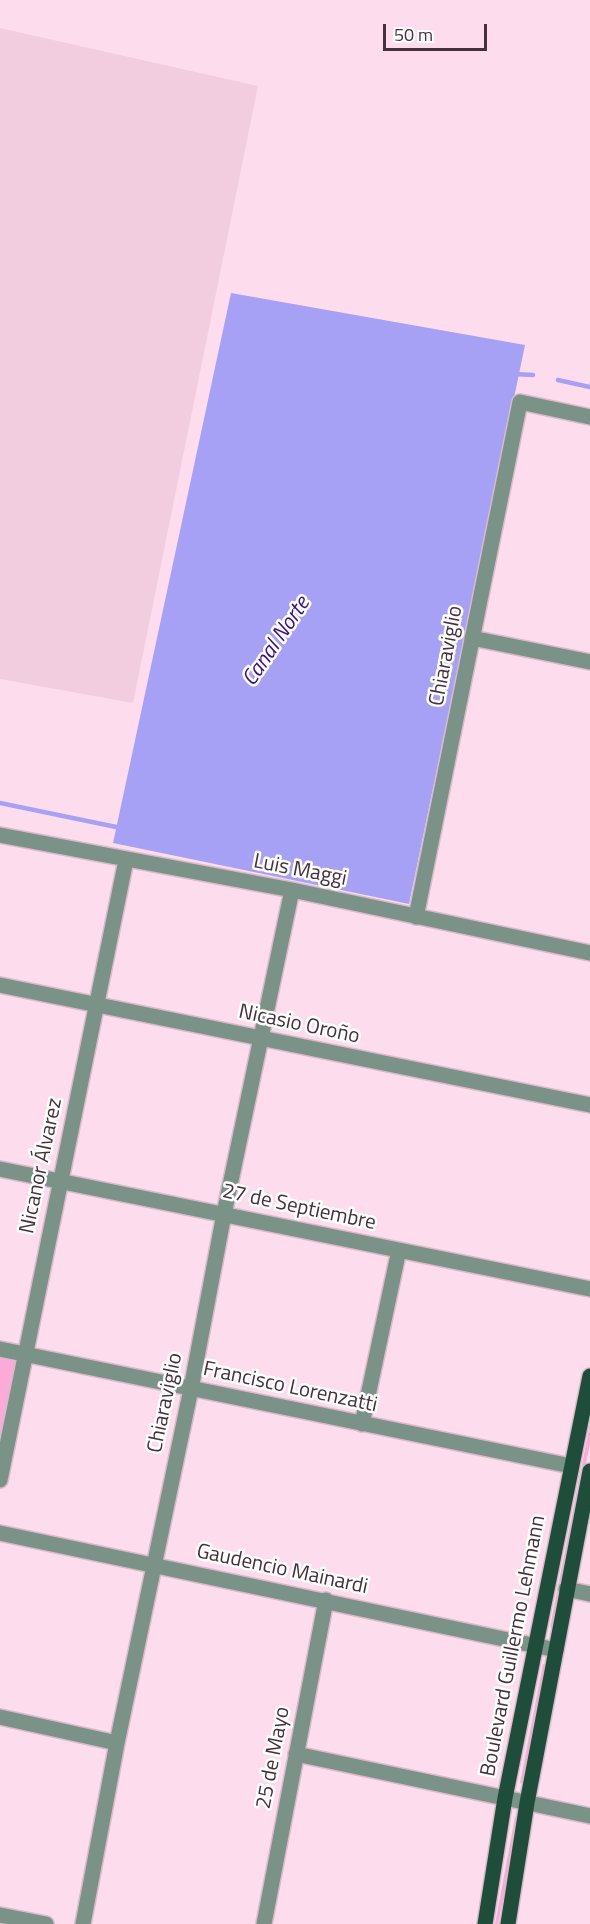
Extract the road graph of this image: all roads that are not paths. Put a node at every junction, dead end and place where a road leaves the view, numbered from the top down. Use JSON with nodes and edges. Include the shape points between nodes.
{"nodes":[{"id":1,"x":590,"y":417,"type":"edge"},
{"id":2,"x":472,"y":638,"type":"junction"},
{"id":3,"x":590,"y":662,"type":"edge"},
{"id":4,"x":0,"y":835,"type":"edge"},
{"id":5,"x":126,"y":860,"type":"junction"},
{"id":6,"x":292,"y":890,"type":"junction"},
{"id":7,"x":416,"y":917,"type":"junction"},
{"id":8,"x":590,"y":953,"type":"edge"},
{"id":9,"x":0,"y":985,"type":"edge"},
{"id":10,"x":97,"y":1004,"type":"junction"},
{"id":11,"x":261,"y":1039,"type":"junction"},
{"id":12,"x":590,"y":1105,"type":"edge"},
{"id":13,"x":0,"y":1169,"type":"edge"},
{"id":14,"x":61,"y":1181,"type":"junction"},
{"id":15,"x":224,"y":1214,"type":"junction"},
{"id":16,"x":399,"y":1250,"type":"junction"},
{"id":17,"x":590,"y":1289,"type":"edge"},
{"id":18,"x":0,"y":1349,"type":"edge"},
{"id":19,"x":25,"y":1354,"type":"junction"},
{"id":20,"x":590,"y":1378,"type":"edge"},
{"id":21,"x":191,"y":1389,"type":"junction"},
{"id":22,"x":362,"y":1424,"type":"junction"},
{"id":23,"x":571,"y":1466,"type":"junction"},
{"id":24,"x":590,"y":1471,"type":"edge"},
{"id":25,"x":0,"y":1480,"type":"edge"},
{"id":26,"x":0,"y":1533,"type":"edge"},
{"id":27,"x":153,"y":1565,"type":"junction"},
{"id":28,"x":566,"y":1589,"type":"junction"},
{"id":29,"x":590,"y":1594,"type":"edge"},
{"id":30,"x":326,"y":1600,"type":"junction"},
{"id":31,"x":535,"y":1646,"type":"junction"},
{"id":32,"x":556,"y":1650,"type":"junction"},
{"id":33,"x":0,"y":1717,"type":"edge"},
{"id":34,"x":117,"y":1743,"type":"junction"},
{"id":35,"x":296,"y":1754,"type":"junction"},
{"id":36,"x":505,"y":1798,"type":"junction"},
{"id":37,"x":528,"y":1803,"type":"junction"},
{"id":38,"x":590,"y":1816,"type":"edge"},
{"id":39,"x":0,"y":1915,"type":"edge"},
{"id":40,"x":46,"y":1924,"type":"edge"},
{"id":41,"x":83,"y":1924,"type":"edge"},
{"id":42,"x":264,"y":1924,"type":"edge"},
{"id":43,"x":485,"y":1924,"type":"edge"},
{"id":44,"x":508,"y":1924,"type":"edge"}],
"edges":[{"from":1,"to":2,"type":"street","name":"Chiaraviglio","via":[[520,402]]},
{"from":2,"to":3,"type":"street"},
{"from":2,"to":7,"type":"street","name":"Chiaraviglio"},
{"from":4,"to":5,"type":"street","name":"Luis Maggi"},
{"from":5,"to":6,"type":"street","name":"Luis Maggi"},
{"from":5,"to":10,"type":"street","name":"Nicanor Álvarez"},
{"from":6,"to":7,"type":"street","name":"Luis Maggi"},
{"from":6,"to":11,"type":"street","name":"Chiaraviglio"},
{"from":7,"to":8,"type":"street","name":"Luis Maggi"},
{"from":9,"to":10,"type":"street","name":"Nicasio Oroño"},
{"from":10,"to":11,"type":"street","name":"Nicasio Oroño"},
{"from":10,"to":14,"type":"street","name":"Nicanor Álvarez"},
{"from":11,"to":12,"type":"street","name":"Nicasio Oroño"},
{"from":11,"to":15,"type":"street","name":"Chiaraviglio"},
{"from":13,"to":14,"type":"street","name":"27 de Septiembre"},
{"from":14,"to":15,"type":"street","name":"27 de Septiembre"},
{"from":14,"to":19,"type":"street","name":"Nicanor Álvarez"},
{"from":15,"to":16,"type":"street","name":"27 de Septiembre"},
{"from":15,"to":21,"type":"street","name":"Chiaraviglio"},
{"from":16,"to":17,"type":"street","name":"27 de Septiembre"},
{"from":16,"to":22,"type":"street"},
{"from":18,"to":19,"type":"street","name":"Francisco Lorenzatti"},
{"from":19,"to":21,"type":"street","name":"Francisco Lorenzatti"},
{"from":19,"to":25,"type":"street","name":"Nicanor Álvarez"},
{"from":20,"to":23,"type":"main road","name":"Boulevard Guillermo Lehmann"},
{"from":21,"to":22,"type":"street","name":"Francisco Lorenzatti"},
{"from":21,"to":27,"type":"street","name":"Chiaraviglio"},
{"from":22,"to":23,"type":"street","name":"Francisco Lorenzatti"},
{"from":23,"to":31,"type":"main road","name":"Boulevard Guillermo Lehmann"},
{"from":24,"to":28,"type":"main road","name":"Boulevard Guillermo Lehmann"},
{"from":26,"to":27,"type":"street","name":"Gaudencio Mainardi"},
{"from":27,"to":30,"type":"street","name":"Gaudencio Mainardi"},
{"from":27,"to":34,"type":"street","name":"Chiaraviglio"},
{"from":28,"to":29,"type":"street"},
{"from":28,"to":32,"type":"main road","name":"Boulevard Guillermo Lehmann"},
{"from":30,"to":31,"type":"street","name":"Gaudencio Mainardi"},
{"from":30,"to":35,"type":"street","name":"25 de Mayo"},
{"from":31,"to":32,"type":"street","name":"Gaudencio Mainardi"},
{"from":31,"to":36,"type":"main road","name":"Boulevard Guillermo Lehmann"},
{"from":32,"to":37,"type":"main road","name":"Boulevard Guillermo Lehmann"},
{"from":33,"to":34,"type":"street"},
{"from":34,"to":41,"type":"street","name":"Chiaraviglio"},
{"from":35,"to":36,"type":"street"},
{"from":35,"to":42,"type":"street","name":"25 de Mayo"},
{"from":36,"to":37,"type":"street"},
{"from":36,"to":43,"type":"main road","name":"Boulevard Guillermo Lehmann"},
{"from":37,"to":38,"type":"street"},
{"from":37,"to":44,"type":"main road","name":"Boulevard Guillermo Lehmann"},
{"from":39,"to":40,"type":"street"}]}
